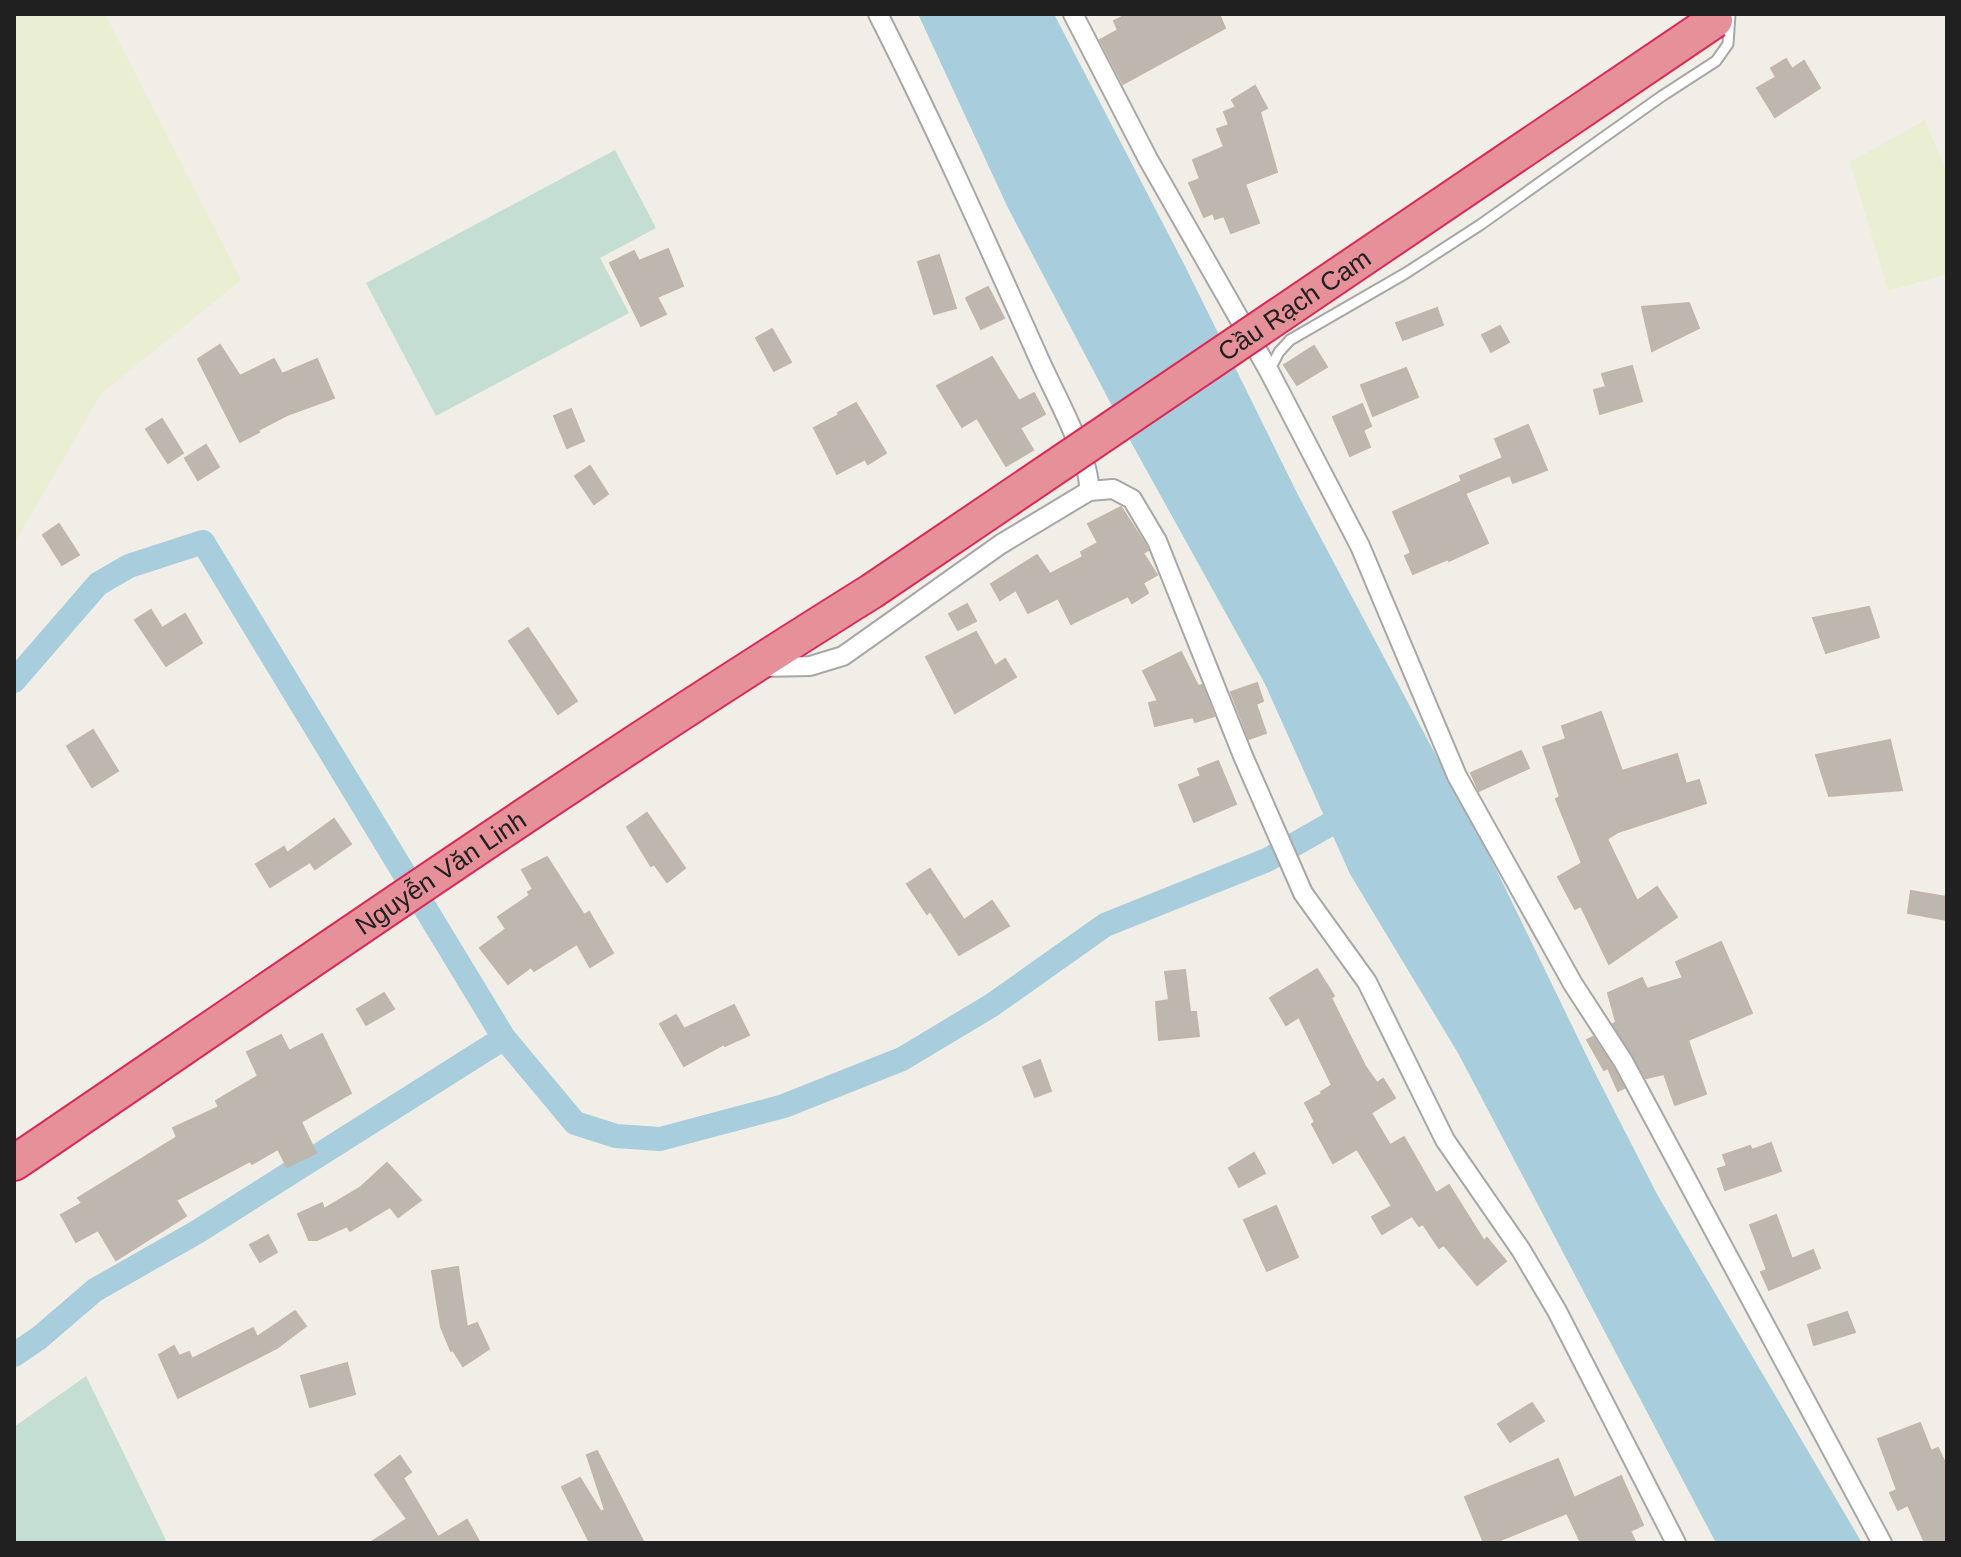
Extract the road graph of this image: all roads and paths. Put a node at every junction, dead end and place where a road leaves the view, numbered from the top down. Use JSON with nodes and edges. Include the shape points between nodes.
{"nodes":[{"id":1,"x":878,"y":14,"type":"edge"},
{"id":2,"x":1073,"y":14,"type":"edge"},
{"id":3,"x":1723,"y":16,"type":"edge"},
{"id":4,"x":1269,"y":371,"type":"junction"},
{"id":5,"x":1089,"y":491,"type":"junction"},
{"id":6,"x":872,"y":591,"type":"joint"},
{"id":7,"x":750,"y":667,"type":"junction"},
{"id":8,"x":14,"y":1163,"type":"edge"},
{"id":9,"x":1676,"y":1543,"type":"edge"},
{"id":10,"x":1882,"y":1543,"type":"edge"}],
"edges":[{"from":1,"to":5,"type":"street","via":[[1088,469]]},
{"from":2,"to":4,"type":"street","via":[[1148,159]]},
{"from":3,"to":4,"type":"lane","via":[[1728,44],[1716,61],[1480,225],[1290,340]]},
{"from":3,"to":6,"type":"highway","name":"Cầu Rạch Cam","bridge":true},
{"from":4,"to":10,"type":"street","via":[[1360,546],[1457,776],[1573,984],[1623,1061]]},
{"from":5,"to":7,"type":"street","via":[[1001,544],[843,656],[810,666]]},
{"from":5,"to":9,"type":"street","via":[[1103,488],[1132,499],[1157,541],[1303,893],[1367,982],[1445,1140],[1557,1311]]},
{"from":6,"to":7,"type":"highway","name":"Nguyễn Văn Linh"},
{"from":7,"to":8,"type":"highway","name":"Nguyễn Văn Linh"}]}
